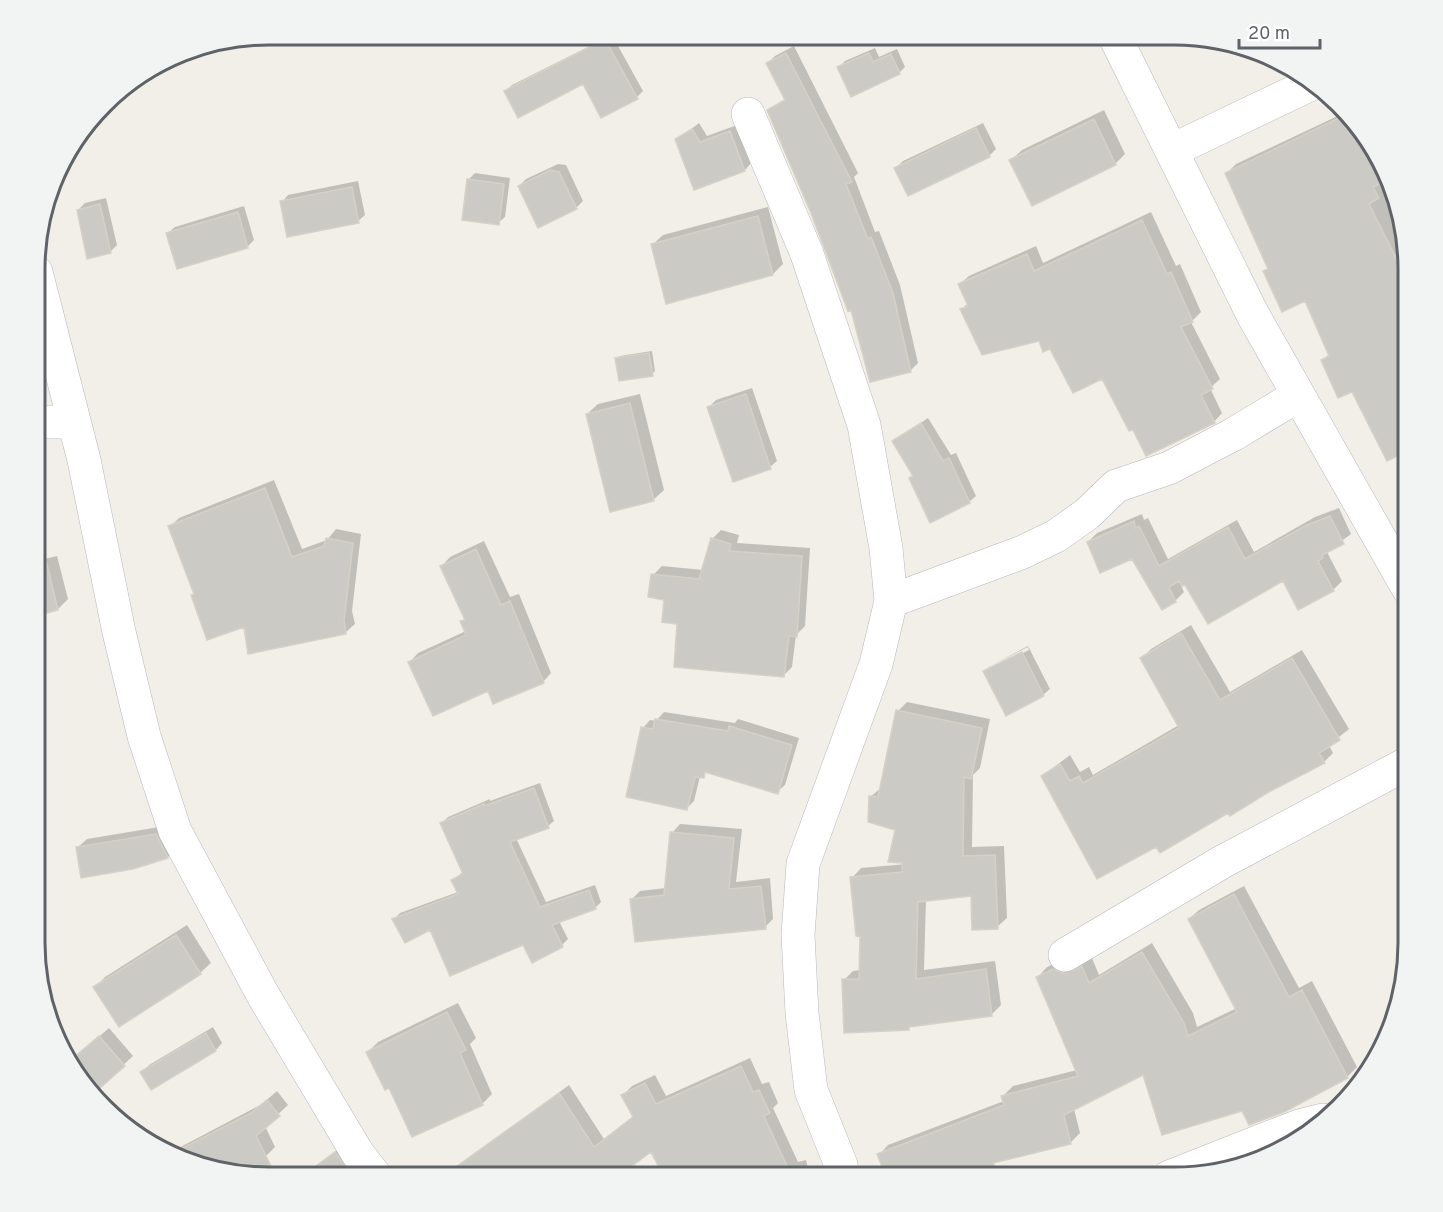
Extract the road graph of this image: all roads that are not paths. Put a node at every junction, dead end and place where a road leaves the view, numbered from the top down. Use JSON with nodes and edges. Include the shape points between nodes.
{"nodes":[{"id":1,"x":1119,"y":45,"type":"edge"},
{"id":2,"x":1304,"y":87,"type":"edge"},
{"id":3,"x":748,"y":114,"type":"dead end"},
{"id":4,"x":1173,"y":150,"type":"junction"},
{"id":5,"x":45,"y":308,"type":"edge"},
{"id":6,"x":1297,"y":396,"type":"junction"},
{"id":7,"x":45,"y":422,"type":"edge"},
{"id":8,"x":74,"y":422,"type":"junction"},
{"id":9,"x":1398,"y":570,"type":"edge"},
{"id":10,"x":891,"y":601,"type":"junction"},
{"id":11,"x":1398,"y":768,"type":"edge"},
{"id":12,"x":1065,"y":955,"type":"dead end"},
{"id":13,"x":1305,"y":1125,"type":"edge"},
{"id":14,"x":1198,"y":1166,"type":"edge"},
{"id":15,"x":368,"y":1167,"type":"edge"},
{"id":16,"x":841,"y":1167,"type":"edge"}],
"edges":[{"from":1,"to":4,"type":"street"},
{"from":2,"to":4,"type":"street"},
{"from":3,"to":10,"type":"street","via":[[807,254],[864,425],[886,548]]},
{"from":4,"to":6,"type":"street"},
{"from":5,"to":8,"type":"street"},
{"from":6,"to":9,"type":"street"},
{"from":6,"to":10,"type":"street","via":[[1169,468],[1116,486],[1056,536]]},
{"from":7,"to":8,"type":"street"},
{"from":8,"to":15,"type":"street","via":[[144,736],[175,831],[263,995]]},
{"from":10,"to":16,"type":"street","via":[[876,664],[803,864],[798,935],[811,1090]]},
{"from":11,"to":12,"type":"street","via":[[1222,862]]},
{"from":13,"to":14,"type":"street"}]}
